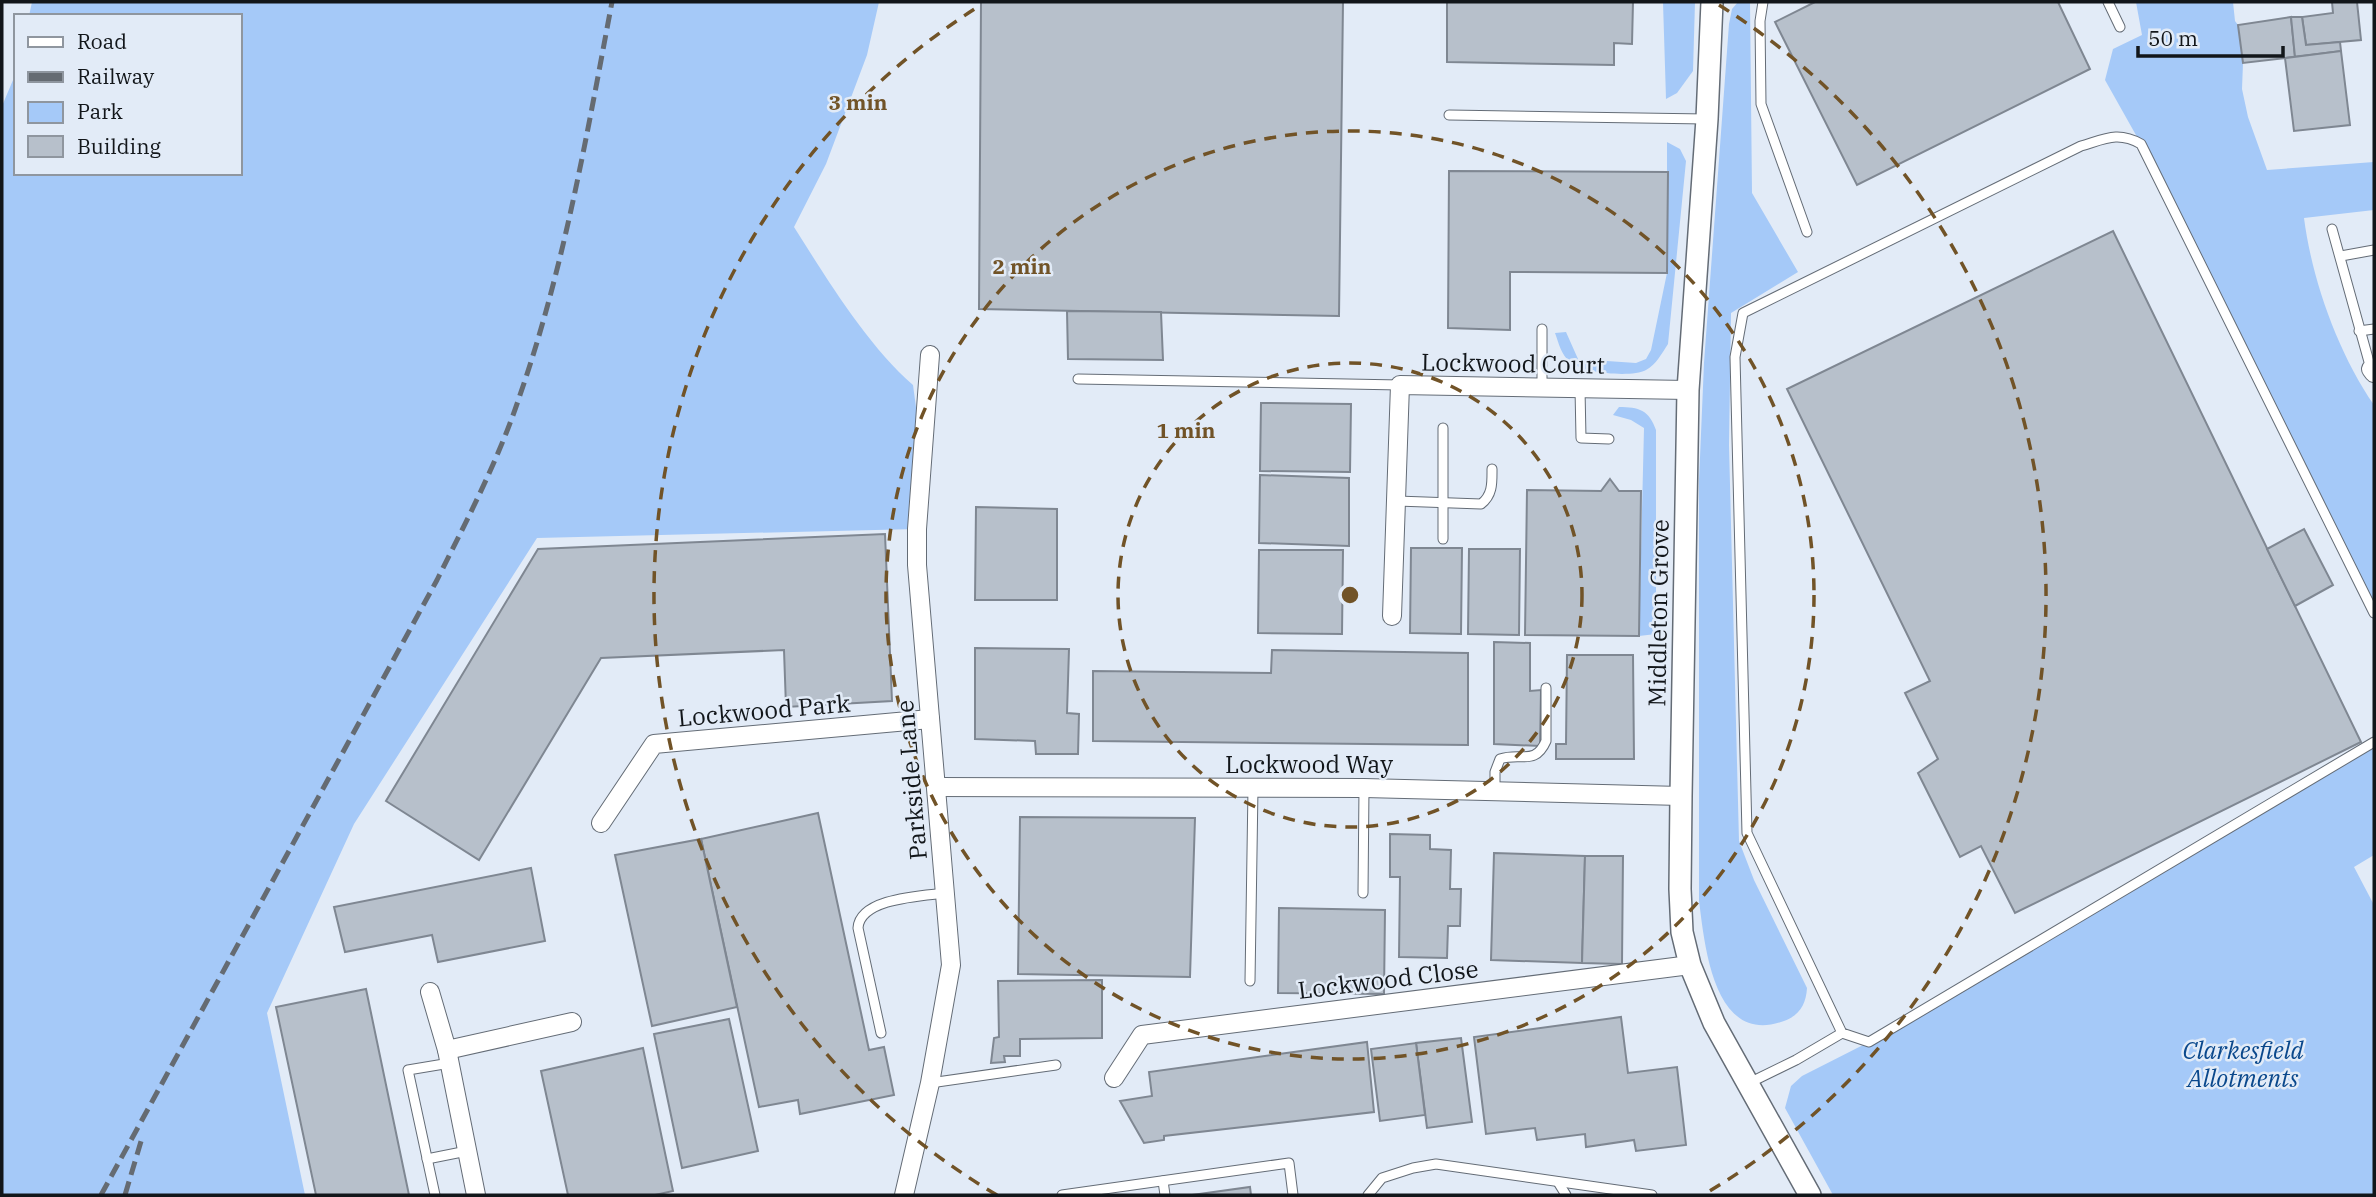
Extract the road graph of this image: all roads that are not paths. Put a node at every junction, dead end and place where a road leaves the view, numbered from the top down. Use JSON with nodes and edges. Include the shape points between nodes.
{"nodes":[{"id":1,"x":1712,"y":2,"type":"edge"},
{"id":2,"x":1763,"y":2,"type":"edge"},
{"id":3,"x":2108,"y":2,"type":"edge"},
{"id":4,"x":2120,"y":27,"type":"dead end"},
{"id":5,"x":1449,"y":115,"type":"dead end"},
{"id":6,"x":1707,"y":119,"type":"junction"},
{"id":7,"x":2332,"y":229,"type":"dead end"},
{"id":8,"x":1807,"y":232,"type":"dead end"},
{"id":9,"x":2374,"y":250,"type":"edge"},
{"id":10,"x":2341,"y":256,"type":"junction"},
{"id":11,"x":1542,"y":329,"type":"dead end"},
{"id":12,"x":2374,"y":329,"type":"edge"},
{"id":13,"x":2359,"y":331,"type":"junction"},
{"id":14,"x":930,"y":355,"type":"dead end"},
{"id":15,"x":2373,"y":371,"type":"edge"},
{"id":16,"x":1077,"y":379,"type":"dead end"},
{"id":17,"x":1400,"y":385,"type":"junction"},
{"id":18,"x":1542,"y":387,"type":"junction"},
{"id":19,"x":1580,"y":389,"type":"junction"},
{"id":20,"x":1688,"y":390,"type":"junction"},
{"id":21,"x":1443,"y":428,"type":"dead end"},
{"id":22,"x":1609,"y":439,"type":"dead end"},
{"id":23,"x":1492,"y":469,"type":"dead end"},
{"id":24,"x":1396,"y":501,"type":"junction"},
{"id":25,"x":1443,"y":503,"type":"junction"},
{"id":26,"x":1443,"y":539,"type":"dead end"},
{"id":27,"x":2374,"y":613,"type":"edge"},
{"id":28,"x":1392,"y":616,"type":"dead end"},
{"id":29,"x":1546,"y":688,"type":"dead end"},
{"id":30,"x":930,"y":719,"type":"junction"},
{"id":31,"x":2374,"y":742,"type":"edge"},
{"id":32,"x":937,"y":787,"type":"junction"},
{"id":33,"x":1253,"y":788,"type":"junction"},
{"id":34,"x":1364,"y":788,"type":"junction"},
{"id":35,"x":1495,"y":791,"type":"junction"},
{"id":36,"x":1681,"y":796,"type":"junction"},
{"id":37,"x":601,"y":822,"type":"dead end"},
{"id":38,"x":945,"y":893,"type":"junction"},
{"id":39,"x":1363,"y":893,"type":"dead end"},
{"id":40,"x":1690,"y":965,"type":"junction"},
{"id":41,"x":1250,"y":981,"type":"dead end"},
{"id":42,"x":430,"y":992,"type":"dead end"},
{"id":43,"x":572,"y":1022,"type":"dead end"},
{"id":44,"x":881,"y":1033,"type":"dead end"},
{"id":45,"x":1842,"y":1033,"type":"junction"},
{"id":46,"x":448,"y":1056,"type":"junction"},
{"id":47,"x":1056,"y":1065,"type":"dead end"},
{"id":48,"x":1114,"y":1078,"type":"dead end"},
{"id":49,"x":930,"y":1083,"type":"junction"},
{"id":50,"x":1747,"y":1084,"type":"junction"},
{"id":51,"x":467,"y":1151,"type":"junction"},
{"id":52,"x":427,"y":1159,"type":"junction"},
{"id":53,"x":1163,"y":1181,"type":"junction"},
{"id":54,"x":1558,"y":1182,"type":"junction"},
{"id":55,"x":435,"y":1195,"type":"edge"},
{"id":56,"x":476,"y":1195,"type":"edge"},
{"id":57,"x":904,"y":1195,"type":"edge"},
{"id":58,"x":1062,"y":1195,"type":"edge"},
{"id":59,"x":1165,"y":1195,"type":"edge"},
{"id":60,"x":1293,"y":1195,"type":"edge"},
{"id":61,"x":1367,"y":1195,"type":"edge"},
{"id":62,"x":1566,"y":1195,"type":"edge"},
{"id":63,"x":1652,"y":1195,"type":"edge"},
{"id":64,"x":1810,"y":1195,"type":"edge"}],
"edges":[{"from":1,"to":6,"type":"street","name":"Middleton Grove"},
{"from":2,"to":8,"type":"lane","via":[[1761,104]]},
{"from":3,"to":4,"type":"lane"},
{"from":5,"to":6,"type":"lane"},
{"from":6,"to":20,"type":"street","name":"Middleton Grove"},
{"from":7,"to":10,"type":"lane"},
{"from":9,"to":10,"type":"lane"},
{"from":10,"to":13,"type":"lane"},
{"from":11,"to":18,"type":"lane"},
{"from":12,"to":13,"type":"lane"},
{"from":13,"to":15,"type":"lane"},
{"from":14,"to":30,"type":"street","name":"Parkside Lane","via":[[917,529]]},
{"from":16,"to":17,"type":"lane"},
{"from":17,"to":18,"type":"street","name":"Lockwood Court"},
{"from":17,"to":24,"type":"street","name":"Lockwood Court"},
{"from":18,"to":19,"type":"street","name":"Lockwood Court"},
{"from":19,"to":20,"type":"street","name":"Lockwood Court"},
{"from":19,"to":22,"type":"lane","via":[[1581,438]]},
{"from":20,"to":36,"type":"street","name":"Middleton Grove"},
{"from":21,"to":25,"type":"lane"},
{"from":23,"to":25,"type":"lane","via":[[1487,500],[1476,505]]},
{"from":24,"to":25,"type":"lane"},
{"from":24,"to":28,"type":"street","name":"Lockwood Court"},
{"from":25,"to":26,"type":"lane"},
{"from":27,"to":45,"type":"lane","via":[[2141,144],[2127,136],[2081,146],[1743,313],[1735,357],[1747,833]]},
{"from":29,"to":35,"type":"lane","via":[[1543,748],[1530,757],[1500,758]]},
{"from":30,"to":32,"type":"street","name":"Parkside Lane"},
{"from":30,"to":37,"type":"street","name":"Lockwood Park","via":[[654,744]]},
{"from":31,"to":45,"type":"lane","via":[[1868,1042]]},
{"from":32,"to":33,"type":"street","name":"Lockwood Way"},
{"from":32,"to":38,"type":"street","name":"Parkside Lane"},
{"from":33,"to":34,"type":"street","name":"Lockwood Way"},
{"from":33,"to":41,"type":"lane"},
{"from":34,"to":35,"type":"street","name":"Lockwood Way"},
{"from":34,"to":39,"type":"lane"},
{"from":35,"to":36,"type":"street","name":"Lockwood Way"},
{"from":36,"to":40,"type":"street","name":"Middleton Grove","via":[[1682,932]]},
{"from":38,"to":44,"type":"lane","via":[[876,906],[859,920]]},
{"from":38,"to":49,"type":"street","name":"Parkside Lane","via":[[951,965]]},
{"from":40,"to":48,"type":"street","name":"Lockwood Close","via":[[1142,1035]]},
{"from":40,"to":50,"type":"street","name":"Middleton Grove"},
{"from":42,"to":46,"type":"street"},
{"from":43,"to":46,"type":"street"},
{"from":45,"to":50,"type":"lane"},
{"from":46,"to":51,"type":"street"},
{"from":46,"to":52,"type":"lane","via":[[408,1070]]},
{"from":47,"to":49,"type":"lane"},
{"from":49,"to":57,"type":"street","name":"Parkside Lane"},
{"from":50,"to":64,"type":"street","name":"Middleton Grove"},
{"from":51,"to":52,"type":"lane"},
{"from":51,"to":56,"type":"street"},
{"from":52,"to":55,"type":"lane"},
{"from":53,"to":58,"type":"lane"},
{"from":53,"to":59,"type":"lane"},
{"from":53,"to":60,"type":"lane","via":[[1289,1163]]},
{"from":54,"to":61,"type":"lane","via":[[1436,1164],[1382,1178]]},
{"from":54,"to":62,"type":"lane"},
{"from":54,"to":63,"type":"lane"}]}
